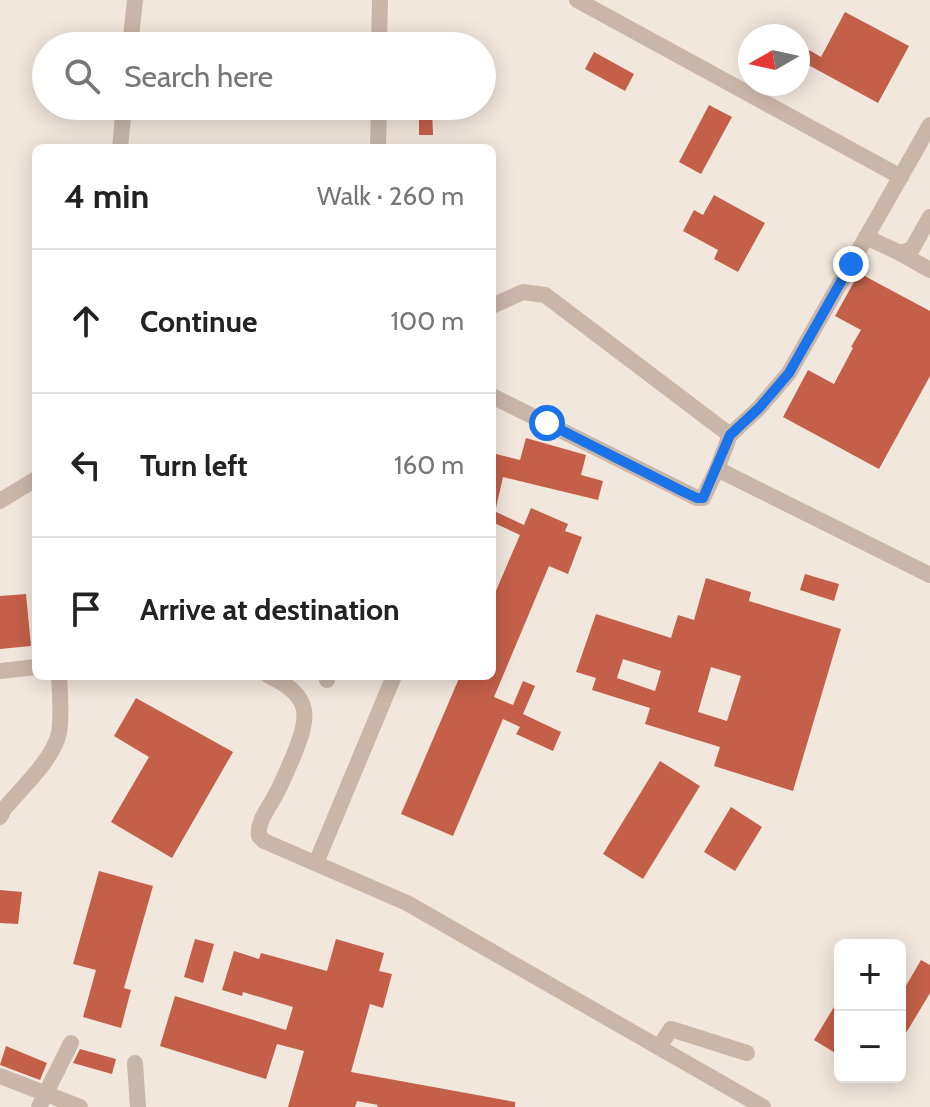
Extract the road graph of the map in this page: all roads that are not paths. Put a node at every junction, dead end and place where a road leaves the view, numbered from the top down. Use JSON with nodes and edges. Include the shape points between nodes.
{"nodes":[{"id":1,"x":135,"y":0,"type":"edge"},
{"id":2,"x":380,"y":0,"type":"edge"},
{"id":3,"x":577,"y":0,"type":"edge"},
{"id":4,"x":132,"y":32,"type":"edge"},
{"id":5,"x":379,"y":32,"type":"edge"},
{"id":6,"x":123,"y":120,"type":"edge"},
{"id":7,"x":379,"y":120,"type":"edge"},
{"id":8,"x":930,"y":125,"type":"edge"},
{"id":9,"x":120,"y":144,"type":"edge"},
{"id":10,"x":378,"y":144,"type":"edge"},
{"id":11,"x":901,"y":177,"type":"junction"},
{"id":12,"x":930,"y":217,"type":"edge"},
{"id":13,"x":866,"y":237,"type":"junction"},
{"id":14,"x":900,"y":253,"type":"junction"},
{"id":15,"x":930,"y":270,"type":"edge"},
{"id":16,"x":496,"y":304,"type":"edge"},
{"id":17,"x":496,"y":398,"type":"edge"},
{"id":18,"x":730,"y":435,"type":"junction"},
{"id":19,"x":717,"y":469,"type":"junction"},
{"id":20,"x":32,"y":487,"type":"edge"},
{"id":21,"x":0,"y":501,"type":"edge"},
{"id":22,"x":930,"y":575,"type":"edge"},
{"id":23,"x":32,"y":667,"type":"edge"},
{"id":24,"x":0,"y":671,"type":"edge"},
{"id":25,"x":59,"y":680,"type":"edge"},
{"id":26,"x":278,"y":680,"type":"edge"},
{"id":27,"x":392,"y":680,"type":"edge"},
{"id":28,"x":0,"y":817,"type":"edge"},
{"id":29,"x":316,"y":863,"type":"junction"},
{"id":30,"x":71,"y":1043,"type":"dead end"},
{"id":31,"x":659,"y":1047,"type":"junction"},
{"id":32,"x":747,"y":1053,"type":"dead end"},
{"id":33,"x":135,"y":1063,"type":"dead end"},
{"id":34,"x":0,"y":1076,"type":"edge"},
{"id":35,"x":41,"y":1101,"type":"edge"},
{"id":36,"x":80,"y":1107,"type":"edge"},
{"id":37,"x":138,"y":1107,"type":"edge"},
{"id":38,"x":763,"y":1107,"type":"edge"}],
"edges":[{"from":1,"to":4,"type":"street"},
{"from":2,"to":5,"type":"street"},
{"from":3,"to":11,"type":"street"},
{"from":6,"to":9,"type":"street"},
{"from":7,"to":10,"type":"street"},
{"from":8,"to":11,"type":"street"},
{"from":11,"to":13,"type":"street"},
{"from":12,"to":14,"type":"street","via":[[912,249]]},
{"from":13,"to":14,"type":"street"},
{"from":13,"to":18,"type":"street","via":[[789,373]]},
{"from":14,"to":15,"type":"street"},
{"from":16,"to":18,"type":"street","via":[[523,292],[545,295]]},
{"from":17,"to":19,"type":"street","via":[[697,498],[707,494]]},
{"from":18,"to":19,"type":"street"},
{"from":19,"to":22,"type":"street"},
{"from":20,"to":21,"type":"street"},
{"from":23,"to":24,"type":"street"},
{"from":25,"to":28,"type":"street","via":[[59,736]]},
{"from":26,"to":29,"type":"street","via":[[298,696],[306,724],[258,827],[259,836]]},
{"from":27,"to":29,"type":"street"},
{"from":29,"to":31,"type":"street","via":[[407,903]]},
{"from":30,"to":35,"type":"street"},
{"from":31,"to":32,"type":"street","via":[[671,1029]]},
{"from":31,"to":38,"type":"street"},
{"from":33,"to":37,"type":"street"},
{"from":34,"to":35,"type":"street"},
{"from":35,"to":36,"type":"street"}]}
